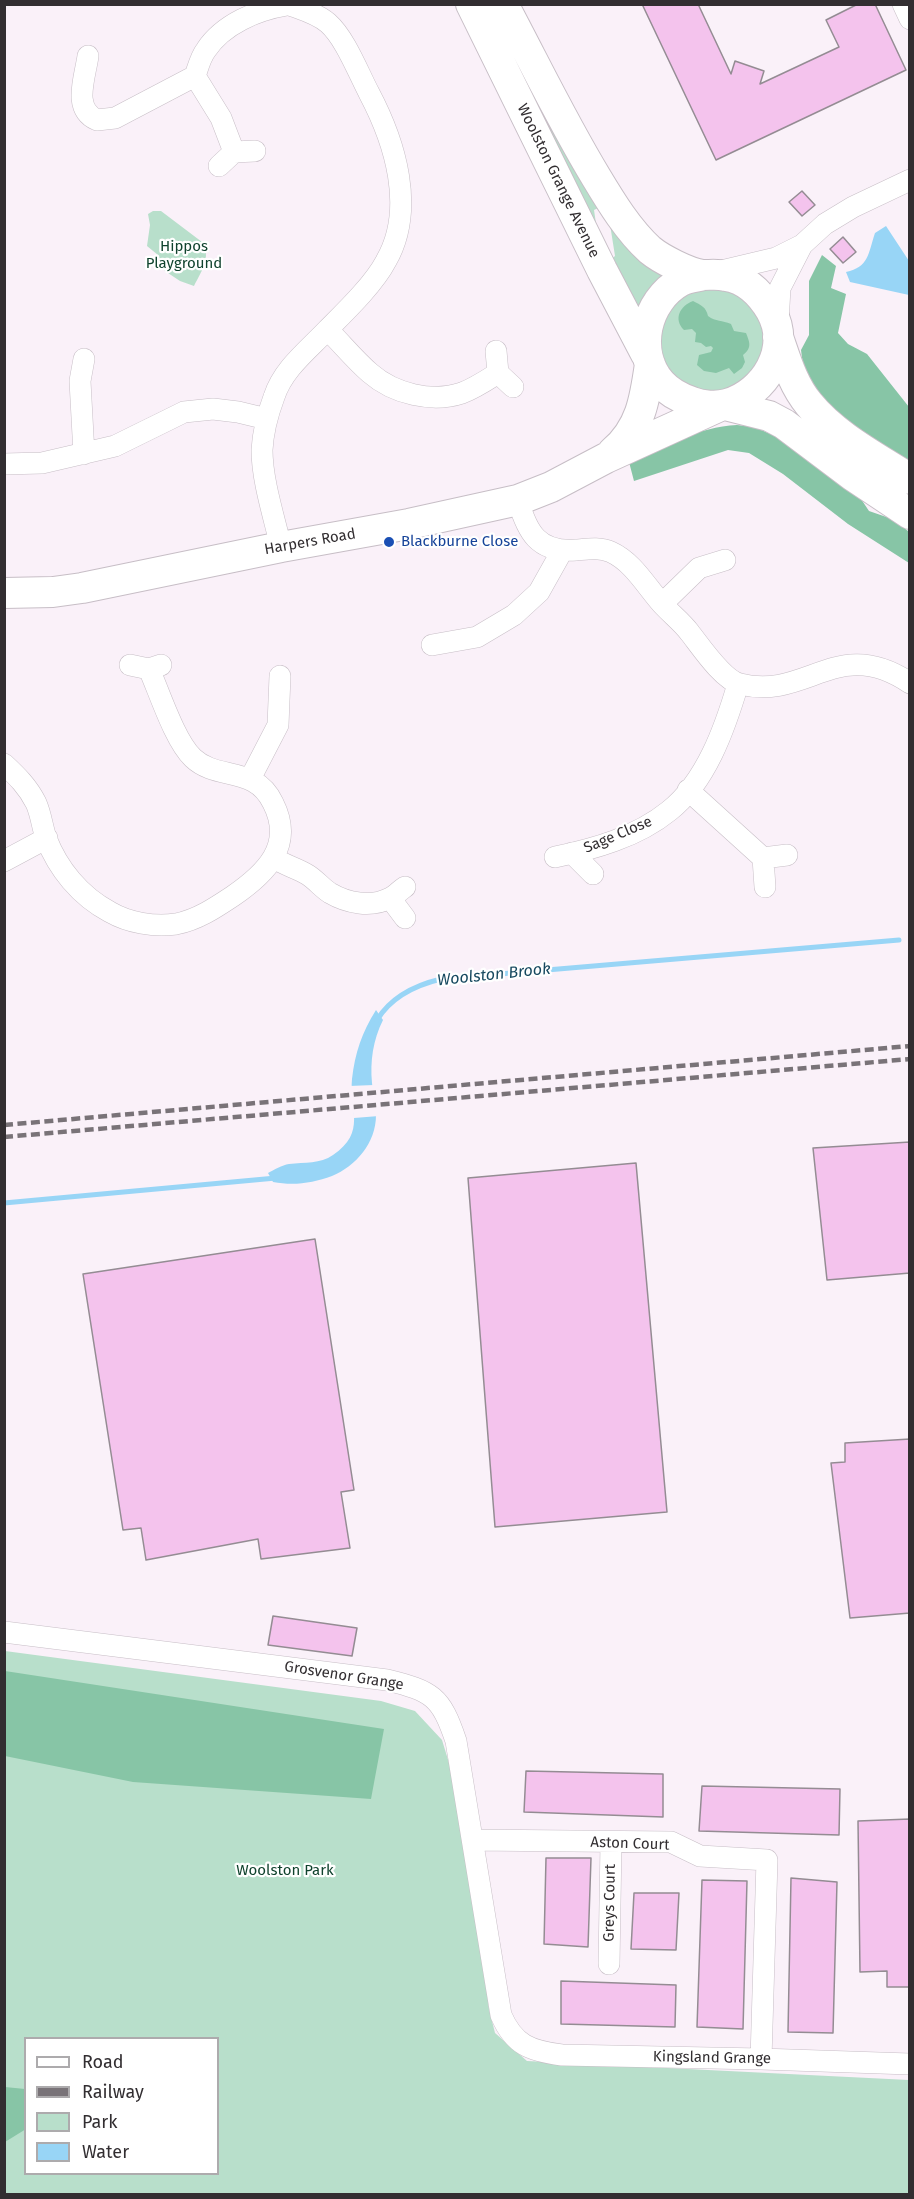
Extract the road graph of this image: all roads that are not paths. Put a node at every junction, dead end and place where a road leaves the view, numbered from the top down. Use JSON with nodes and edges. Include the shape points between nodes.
{"nodes":[{"id":1,"x":471,"y":4,"type":"edge"},
{"id":2,"x":503,"y":4,"type":"edge"},
{"id":3,"x":903,"y":4,"type":"edge"},
{"id":4,"x":287,"y":5,"type":"edge"},
{"id":5,"x":909,"y":19,"type":"edge"},
{"id":6,"x":88,"y":56,"type":"dead end"},
{"id":7,"x":195,"y":76,"type":"junction"},
{"id":8,"x":236,"y":156,"type":"dead end"},
{"id":9,"x":909,"y":180,"type":"edge"},
{"id":10,"x":802,"y":245,"type":"junction"},
{"id":11,"x":705,"y":274,"type":"junction"},
{"id":12,"x":328,"y":330,"type":"junction"},
{"id":13,"x":778,"y":335,"type":"junction"},
{"id":14,"x":496,"y":351,"type":"dead end"},
{"id":15,"x":84,"y":359,"type":"dead end"},
{"id":16,"x":649,"y":360,"type":"junction"},
{"id":17,"x":722,"y":405,"type":"junction"},
{"id":18,"x":267,"y":418,"type":"junction"},
{"id":19,"x":84,"y":454,"type":"junction"},
{"id":20,"x":606,"y":458,"type":"junction"},
{"id":21,"x":4,"y":464,"type":"edge"},
{"id":22,"x":909,"y":479,"type":"edge"},
{"id":23,"x":518,"y":500,"type":"junction"},
{"id":24,"x":909,"y":514,"type":"edge"},
{"id":25,"x":281,"y":548,"type":"junction"},
{"id":26,"x":562,"y":551,"type":"junction"},
{"id":27,"x":725,"y":560,"type":"dead end"},
{"id":28,"x":4,"y":593,"type":"edge"},
{"id":29,"x":662,"y":604,"type":"junction"},
{"id":30,"x":432,"y":645,"type":"dead end"},
{"id":31,"x":147,"y":666,"type":"dead end"},
{"id":32,"x":281,"y":674,"type":"dead end"},
{"id":33,"x":909,"y":683,"type":"edge"},
{"id":34,"x":738,"y":684,"type":"junction"},
{"id":35,"x":4,"y":764,"type":"edge"},
{"id":36,"x":250,"y":779,"type":"junction"},
{"id":37,"x":688,"y":790,"type":"junction"},
{"id":38,"x":47,"y":838,"type":"junction"},
{"id":39,"x":787,"y":855,"type":"dead end"},
{"id":40,"x":273,"y":858,"type":"junction"},
{"id":41,"x":763,"y":858,"type":"junction"},
{"id":42,"x":4,"y":861,"type":"edge"},
{"id":43,"x":593,"y":874,"type":"dead end"},
{"id":44,"x":765,"y":887,"type":"dead end"},
{"id":45,"x":405,"y":918,"type":"dead end"},
{"id":46,"x":4,"y":1632,"type":"edge"},
{"id":47,"x":473,"y":1840,"type":"junction"},
{"id":48,"x":611,"y":1843,"type":"junction"},
{"id":49,"x":609,"y":1964,"type":"dead end"},
{"id":50,"x":517,"y":2040,"type":"joint"},
{"id":51,"x":761,"y":2059,"type":"junction"},
{"id":52,"x":909,"y":2064,"type":"edge"}],
"edges":[{"from":1,"to":16,"type":"main road","name":"Woolston Grange Avenue"},
{"from":2,"to":11,"type":"main road","name":"Woolston Grange Avenue","via":[[580,151],[614,206],[660,257]]},
{"from":3,"to":5,"type":"street"},
{"from":4,"to":7,"type":"street","via":[[260,11],[221,33],[205,50]]},
{"from":4,"to":12,"type":"street","via":[[318,16],[338,34],[374,102],[401,180],[402,210],[386,262]]},
{"from":6,"to":7,"type":"street","via":[[82,106],[97,120],[115,118]]},
{"from":7,"to":8,"type":"street","via":[[221,117]]},
{"from":9,"to":10,"type":"street","via":[[825,224]]},
{"from":10,"to":11,"type":"street","via":[[776,258]]},
{"from":10,"to":13,"type":"street","via":[[780,288]]},
{"from":11,"to":13,"type":"main road","via":[[728,276],[754,290],[772,313]]},
{"from":11,"to":16,"type":"main road","via":[[681,281],[664,294],[651,313],[646,334]]},
{"from":12,"to":14,"type":"street","via":[[371,375],[417,396],[438,398],[506,380]]},
{"from":12,"to":18,"type":"street","via":[[286,374]]},
{"from":13,"to":17,"type":"main road","via":[[776,356],[758,388],[742,399]]},
{"from":13,"to":22,"type":"main road","via":[[791,374],[815,411]]},
{"from":15,"to":19,"type":"street","via":[[80,381]]},
{"from":16,"to":17,"type":"main road","via":[[661,383],[678,397],[698,405]]},
{"from":16,"to":20,"type":"main road","name":"Harpers Road","via":[[645,401],[636,425]]},
{"from":17,"to":20,"type":"main road","name":"Harpers Road"},
{"from":17,"to":24,"type":"main road","via":[[769,416],[784,424]]},
{"from":18,"to":19,"type":"street","via":[[213,409],[184,412],[115,446]]},
{"from":18,"to":25,"type":"street","via":[[263,465]]},
{"from":19,"to":21,"type":"street","via":[[42,463]]},
{"from":20,"to":23,"type":"main road","name":"Harpers Road"},
{"from":23,"to":25,"type":"main road","name":"Harpers Road"},
{"from":23,"to":26,"type":"street","via":[[531,535]]},
{"from":25,"to":28,"type":"main road","name":"Harpers Road","via":[[82,588]]},
{"from":26,"to":29,"type":"street","via":[[594,548],[626,560]]},
{"from":26,"to":30,"type":"street","via":[[539,592],[514,615],[477,637]]},
{"from":27,"to":29,"type":"street","via":[[696,562]]},
{"from":29,"to":34,"type":"street","via":[[714,665]]},
{"from":31,"to":36,"type":"street","via":[[183,746],[194,759],[208,768]]},
{"from":32,"to":36,"type":"street","via":[[278,725]]},
{"from":33,"to":34,"type":"street","via":[[895,673],[864,664],[847,664],[785,684]]},
{"from":34,"to":37,"type":"street","name":"Sage Close","via":[[712,751]]},
{"from":35,"to":38,"type":"street","via":[[23,782],[36,804]]},
{"from":36,"to":40,"type":"street","via":[[264,789],[274,804],[281,828]]},
{"from":37,"to":41,"type":"street"},
{"from":37,"to":43,"type":"street","name":"Sage Close","via":[[670,810],[650,823],[596,847],[563,855]]},
{"from":38,"to":40,"type":"street","via":[[60,866],[84,893],[109,912],[140,923],[175,924],[210,911],[257,879]]},
{"from":38,"to":42,"type":"street"},
{"from":39,"to":41,"type":"street"},
{"from":40,"to":45,"type":"street","via":[[306,873],[343,900],[364,904],[397,892]]},
{"from":41,"to":44,"type":"street"},
{"from":46,"to":47,"type":"street","name":"Grosvenor Grange","via":[[387,1680],[422,1690],[444,1709],[456,1741]]},
{"from":47,"to":48,"type":"street","name":"Aston Court"},
{"from":47,"to":50,"type":"street","name":"Grosvenor Grange","via":[[501,2015]]},
{"from":48,"to":49,"type":"street","name":"Greys Court"},
{"from":48,"to":51,"type":"street","name":"Aston Court","via":[[671,1842],[700,1856],[767,1860]]},
{"from":50,"to":51,"type":"street","name":"Kingsland Grange","via":[[526,2047],[562,2055]]},
{"from":51,"to":52,"type":"street","name":"Kingsland Grange"}]}
